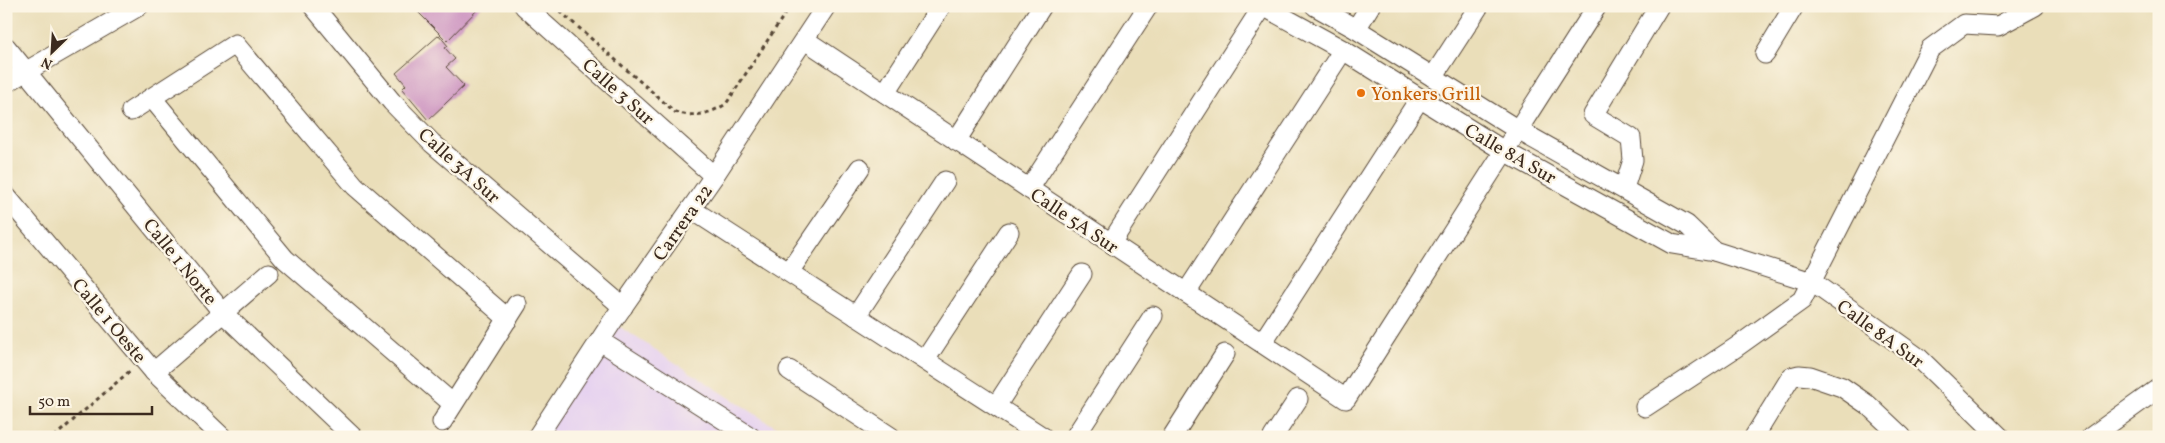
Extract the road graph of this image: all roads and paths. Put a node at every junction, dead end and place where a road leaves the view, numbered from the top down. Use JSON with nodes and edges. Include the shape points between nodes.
{"nodes":[{"id":1,"x":139,"y":6,"type":"edge"},
{"id":2,"x":313,"y":6,"type":"edge"},
{"id":3,"x":524,"y":6,"type":"edge"},
{"id":4,"x":554,"y":6,"type":"edge"},
{"id":5,"x":790,"y":6,"type":"edge"},
{"id":6,"x":826,"y":6,"type":"edge"},
{"id":7,"x":941,"y":6,"type":"edge"},
{"id":8,"x":1042,"y":6,"type":"edge"},
{"id":9,"x":1148,"y":6,"type":"edge"},
{"id":10,"x":1263,"y":6,"type":"edge"},
{"id":11,"x":1315,"y":6,"type":"edge"},
{"id":12,"x":1370,"y":6,"type":"edge"},
{"id":13,"x":1479,"y":6,"type":"edge"},
{"id":14,"x":1597,"y":6,"type":"edge"},
{"id":15,"x":1660,"y":6,"type":"edge"},
{"id":16,"x":1794,"y":6,"type":"edge"},
{"id":17,"x":2035,"y":6,"type":"edge"},
{"id":18,"x":1356,"y":29,"type":"junction"},
{"id":19,"x":805,"y":40,"type":"junction"},
{"id":20,"x":6,"y":47,"type":"edge"},
{"id":21,"x":1343,"y":50,"type":"junction"},
{"id":22,"x":1765,"y":54,"type":"dead end"},
{"id":23,"x":24,"y":71,"type":"junction"},
{"id":24,"x":1433,"y":77,"type":"junction"},
{"id":25,"x":6,"y":83,"type":"edge"},
{"id":26,"x":885,"y":93,"type":"junction"},
{"id":27,"x":152,"y":98,"type":"junction"},
{"id":28,"x":1420,"y":98,"type":"junction"},
{"id":29,"x":131,"y":112,"type":"dead end"},
{"id":30,"x":1518,"y":130,"type":"junction"},
{"id":31,"x":956,"y":141,"type":"junction"},
{"id":32,"x":1504,"y":151,"type":"junction"},
{"id":33,"x":860,"y":168,"type":"dead end"},
{"id":34,"x":714,"y":176,"type":"junction"},
{"id":35,"x":945,"y":181,"type":"dead end"},
{"id":36,"x":1624,"y":188,"type":"junction"},
{"id":37,"x":1029,"y":189,"type":"junction"},
{"id":38,"x":6,"y":196,"type":"edge"},
{"id":39,"x":691,"y":209,"type":"junction"},
{"id":40,"x":1009,"y":232,"type":"dead end"},
{"id":41,"x":1111,"y":243,"type":"junction"},
{"id":42,"x":1714,"y":251,"type":"junction"},
{"id":43,"x":788,"y":272,"type":"junction"},
{"id":44,"x":269,"y":273,"type":"dead end"},
{"id":45,"x":1082,"y":274,"type":"dead end"},
{"id":46,"x":1812,"y":282,"type":"junction"},
{"id":47,"x":1186,"y":293,"type":"junction"},
{"id":48,"x":624,"y":307,"type":"junction"},
{"id":49,"x":224,"y":313,"type":"junction"},
{"id":50,"x":856,"y":316,"type":"junction"},
{"id":51,"x":1153,"y":316,"type":"dead end"},
{"id":52,"x":600,"y":341,"type":"junction"},
{"id":53,"x":1262,"y":344,"type":"junction"},
{"id":54,"x":1225,"y":354,"type":"dead end"},
{"id":55,"x":925,"y":360,"type":"junction"},
{"id":56,"x":789,"y":370,"type":"dead end"},
{"id":57,"x":154,"y":372,"type":"junction"},
{"id":58,"x":2159,"y":388,"type":"edge"},
{"id":59,"x":1298,"y":399,"type":"dead end"},
{"id":60,"x":453,"y":404,"type":"junction"},
{"id":61,"x":996,"y":406,"type":"junction"},
{"id":62,"x":1645,"y":407,"type":"dead end"},
{"id":63,"x":442,"y":422,"type":"dead end"},
{"id":64,"x":1031,"y":434,"type":"edge"},
{"id":65,"x":54,"y":437,"type":"edge"},
{"id":66,"x":222,"y":437,"type":"edge"},
{"id":67,"x":353,"y":437,"type":"edge"},
{"id":68,"x":537,"y":437,"type":"edge"},
{"id":69,"x":751,"y":437,"type":"edge"},
{"id":70,"x":891,"y":437,"type":"edge"},
{"id":71,"x":1076,"y":437,"type":"edge"},
{"id":72,"x":1172,"y":437,"type":"edge"},
{"id":73,"x":1273,"y":437,"type":"edge"},
{"id":74,"x":1754,"y":437,"type":"edge"},
{"id":75,"x":1902,"y":437,"type":"edge"},
{"id":76,"x":2000,"y":437,"type":"edge"},
{"id":77,"x":2091,"y":437,"type":"edge"}],
"edges":[{"from":1,"to":23,"type":"street"},
{"from":2,"to":48,"type":"street","name":"Calle 3A Sur","via":[[392,102],[432,143]]},
{"from":3,"to":34,"type":"street","name":"Calle 3 Sur"},
{"from":4,"to":5,"type":"path","via":[[675,112],[687,116],[714,112],[726,104]]},
{"from":6,"to":19,"type":"street","name":"Carrera 22"},
{"from":7,"to":26,"type":"street"},
{"from":8,"to":31,"type":"street"},
{"from":9,"to":37,"type":"street"},
{"from":10,"to":21,"type":"street","name":"Calle 8A Sur"},
{"from":10,"to":41,"type":"street"},
{"from":11,"to":18,"type":"street","name":"Calle 8A Sur"},
{"from":12,"to":18,"type":"street"},
{"from":13,"to":24,"type":"street"},
{"from":14,"to":30,"type":"street"},
{"from":15,"to":36,"type":"street","via":[[1593,114],[1631,138],[1633,160]]},
{"from":16,"to":22,"type":"street"},
{"from":17,"to":46,"type":"street","via":[[1998,26],[1964,24],[1930,49]]},
{"from":18,"to":24,"type":"street","name":"Calle 8A Sur"},
{"from":19,"to":26,"type":"street","name":"Calle 5A Sur"},
{"from":19,"to":34,"type":"street","name":"Carrera 22"},
{"from":20,"to":23,"type":"street","name":"Calle 1 Norte"},
{"from":21,"to":28,"type":"street","name":"Calle 8A Sur"},
{"from":21,"to":47,"type":"street"},
{"from":23,"to":25,"type":"street"},
{"from":23,"to":49,"type":"street","name":"Calle 1 Norte"},
{"from":24,"to":30,"type":"street","name":"Calle 8A Sur"},
{"from":26,"to":31,"type":"street","name":"Calle 5A Sur"},
{"from":27,"to":29,"type":"street"},
{"from":27,"to":60,"type":"street","via":[[285,259]]},
{"from":27,"to":60,"type":"street","via":[[236,44],[355,186],[513,311]]},
{"from":28,"to":32,"type":"street","name":"Calle 8A Sur"},
{"from":28,"to":53,"type":"street"},
{"from":30,"to":32,"type":"street"},
{"from":30,"to":36,"type":"street","name":"Calle 8A Sur"},
{"from":31,"to":37,"type":"street","name":"Calle 5A Sur"},
{"from":32,"to":42,"type":"street","name":"Calle 8A Sur","via":[[1672,244]]},
{"from":32,"to":53,"type":"street","name":"Calle 5A Sur","via":[[1346,399]]},
{"from":33,"to":43,"type":"street"},
{"from":34,"to":39,"type":"street","name":"Carrera 22"},
{"from":35,"to":50,"type":"street"},
{"from":36,"to":42,"type":"street","name":"Calle 8A Sur","via":[[1687,225]]},
{"from":37,"to":41,"type":"street","name":"Calle 5A Sur"},
{"from":38,"to":57,"type":"street","name":"Calle 1 Oeste"},
{"from":39,"to":43,"type":"street"},
{"from":39,"to":48,"type":"street","name":"Carrera 22"},
{"from":40,"to":55,"type":"street"},
{"from":41,"to":47,"type":"street","name":"Calle 5A Sur"},
{"from":42,"to":46,"type":"street","name":"Calle 8A Sur"},
{"from":43,"to":50,"type":"street"},
{"from":44,"to":49,"type":"street"},
{"from":45,"to":61,"type":"street"},
{"from":46,"to":62,"type":"street","via":[[1802,300]]},
{"from":46,"to":76,"type":"street","name":"Calle 8A Sur","via":[[1919,358]]},
{"from":47,"to":53,"type":"street","name":"Calle 5A Sur"},
{"from":48,"to":52,"type":"street","name":"Carrera 22"},
{"from":49,"to":57,"type":"street"},
{"from":49,"to":67,"type":"street","name":"Calle 1 Norte"},
{"from":50,"to":55,"type":"street"},
{"from":51,"to":71,"type":"street"},
{"from":52,"to":68,"type":"street","name":"Carrera 22"},
{"from":52,"to":69,"type":"street"},
{"from":54,"to":72,"type":"street"},
{"from":55,"to":61,"type":"street"},
{"from":56,"to":70,"type":"street"},
{"from":57,"to":65,"type":"path","via":[[135,367]]},
{"from":57,"to":66,"type":"street","name":"Calle 1 Oeste"},
{"from":58,"to":77,"type":"street"},
{"from":59,"to":73,"type":"street"},
{"from":60,"to":63,"type":"street"},
{"from":61,"to":64,"type":"street"},
{"from":74,"to":75,"type":"street","via":[[1790,377],[1799,374],[1842,386]]}]}
